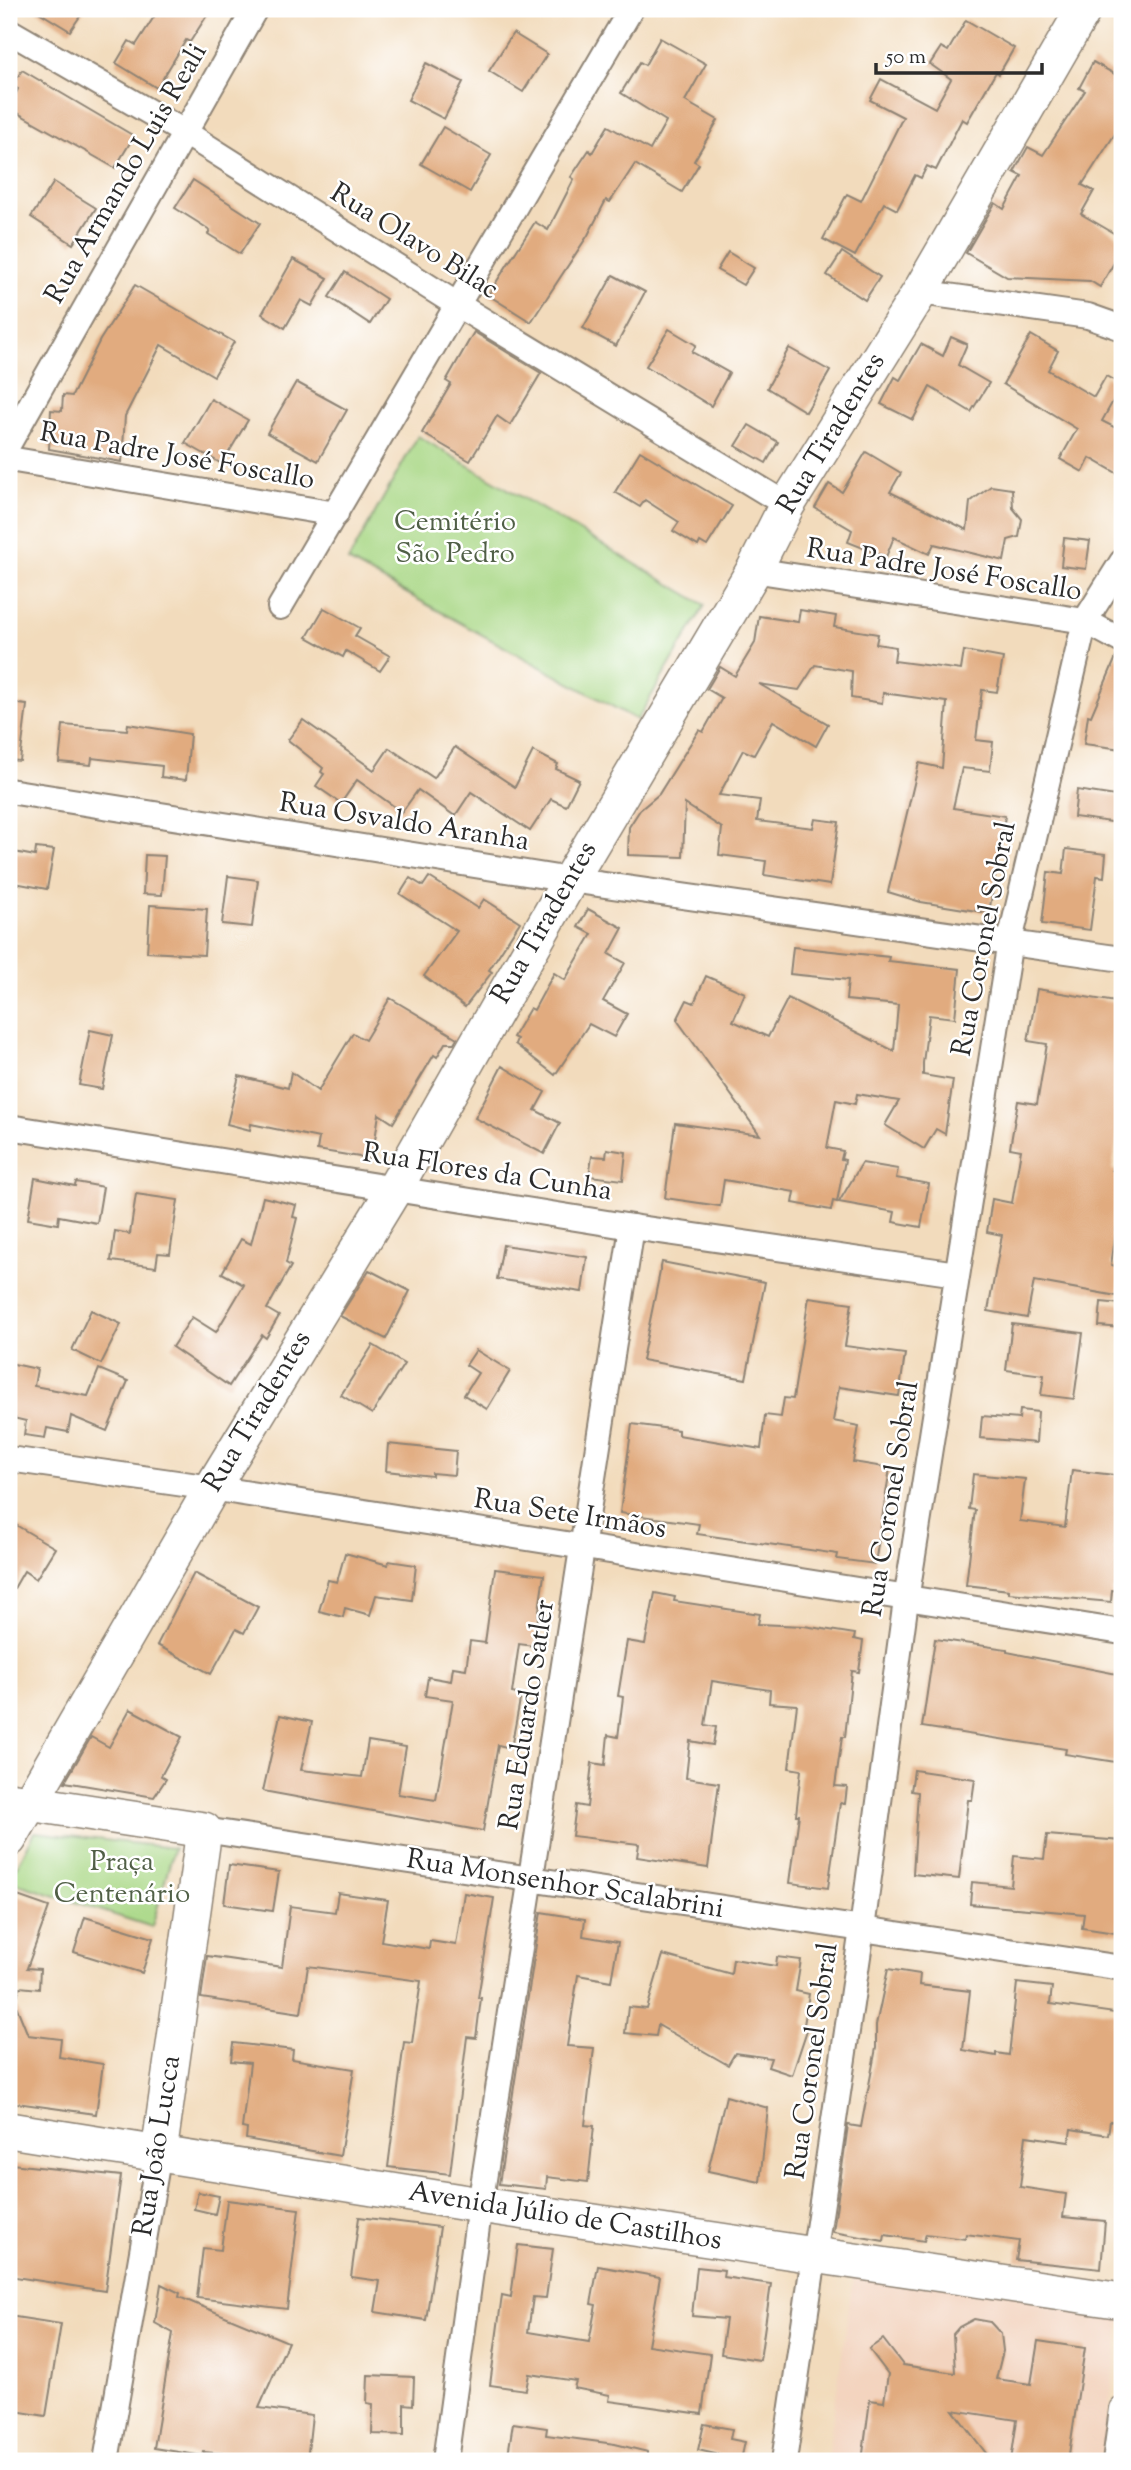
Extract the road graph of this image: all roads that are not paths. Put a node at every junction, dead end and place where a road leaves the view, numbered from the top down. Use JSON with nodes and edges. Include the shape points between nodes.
{"nodes":[{"id":1,"x":255,"y":9,"type":"edge"},
{"id":2,"x":631,"y":9,"type":"edge"},
{"id":3,"x":1084,"y":9,"type":"edge"},
{"id":4,"x":9,"y":31,"type":"edge"},
{"id":5,"x":184,"y":132,"type":"junction"},
{"id":6,"x":920,"y":292,"type":"junction"},
{"id":7,"x":456,"y":304,"type":"junction"},
{"id":8,"x":1122,"y":328,"type":"edge"},
{"id":9,"x":9,"y":443,"type":"edge"},
{"id":10,"x":9,"y":459,"type":"edge"},
{"id":11,"x":788,"y":505,"type":"junction"},
{"id":12,"x":336,"y":514,"type":"junction"},
{"id":13,"x":1122,"y":562,"type":"edge"},
{"id":14,"x":754,"y":570,"type":"junction"},
{"id":15,"x":280,"y":607,"type":"dead end"},
{"id":16,"x":1085,"y":621,"type":"junction"},
{"id":17,"x":1122,"y":641,"type":"edge"},
{"id":18,"x":9,"y":791,"type":"edge"},
{"id":19,"x":569,"y":880,"type":"junction"},
{"id":20,"x":1010,"y":941,"type":"junction"},
{"id":21,"x":1122,"y":959,"type":"edge"},
{"id":22,"x":9,"y":1127,"type":"edge"},
{"id":23,"x":395,"y":1188,"type":"junction"},
{"id":24,"x":632,"y":1227,"type":"junction"},
{"id":25,"x":957,"y":1274,"type":"junction"},
{"id":26,"x":9,"y":1459,"type":"edge"},
{"id":27,"x":212,"y":1488,"type":"junction"},
{"id":28,"x":583,"y":1547,"type":"junction"},
{"id":29,"x":906,"y":1600,"type":"junction"},
{"id":30,"x":1122,"y":1632,"type":"edge"},
{"id":31,"x":19,"y":1802,"type":"edge"},
{"id":32,"x":204,"y":1830,"type":"junction"},
{"id":33,"x":9,"y":1839,"type":"edge"},
{"id":34,"x":533,"y":1880,"type":"junction"},
{"id":35,"x":862,"y":1929,"type":"junction"},
{"id":36,"x":1122,"y":1968,"type":"edge"},
{"id":37,"x":9,"y":2130,"type":"edge"},
{"id":38,"x":159,"y":2153,"type":"junction"},
{"id":39,"x":480,"y":2205,"type":"junction"},
{"id":40,"x":815,"y":2256,"type":"junction"},
{"id":41,"x":1122,"y":2301,"type":"edge"},
{"id":42,"x":1122,"y":2409,"type":"edge"},
{"id":43,"x":106,"y":2461,"type":"edge"},
{"id":44,"x":445,"y":2461,"type":"edge"},
{"id":45,"x":784,"y":2461,"type":"edge"},
{"id":46,"x":1115,"y":2461,"type":"edge"}],
"edges":[{"from":1,"to":5,"type":"street","name":"Rua Armando Luis Reali"},
{"from":2,"to":7,"type":"street"},
{"from":3,"to":6,"type":"street","name":"Rua Tiradentes"},
{"from":4,"to":5,"type":"street","name":"Rua Olavo Bilac"},
{"from":5,"to":7,"type":"street","name":"Rua Olavo Bilac"},
{"from":5,"to":9,"type":"street","name":"Rua Armando Luis Reali"},
{"from":6,"to":8,"type":"street","via":[[1088,316]]},
{"from":6,"to":11,"type":"street","name":"Rua Tiradentes"},
{"from":7,"to":11,"type":"street","name":"Rua Olavo Bilac"},
{"from":7,"to":12,"type":"street"},
{"from":10,"to":12,"type":"street","name":"Rua Padre José Foscallo"},
{"from":11,"to":14,"type":"street","name":"Rua Tiradentes"},
{"from":12,"to":15,"type":"street"},
{"from":13,"to":16,"type":"street","name":"Rua Coronel Sobral"},
{"from":14,"to":16,"type":"street","name":"Rua Padre José Foscallo"},
{"from":14,"to":19,"type":"street","name":"Rua Tiradentes"},
{"from":16,"to":17,"type":"street","name":"Rua Padre José Foscallo"},
{"from":16,"to":20,"type":"street","name":"Rua Coronel Sobral"},
{"from":18,"to":19,"type":"street","name":"Rua Osvaldo Aranha"},
{"from":19,"to":20,"type":"street","name":"Rua Osvaldo Aranha"},
{"from":19,"to":23,"type":"street","name":"Rua Tiradentes"},
{"from":20,"to":21,"type":"street","name":"Rua Osvaldo Aranha"},
{"from":20,"to":25,"type":"street","name":"Rua Coronel Sobral"},
{"from":22,"to":23,"type":"street","name":"Rua Flores da Cunha"},
{"from":23,"to":24,"type":"street","name":"Rua Flores da Cunha"},
{"from":23,"to":27,"type":"street","name":"Rua Tiradentes"},
{"from":24,"to":25,"type":"street","name":"Rua Flores da Cunha"},
{"from":24,"to":28,"type":"street","name":"Rua Eduardo Satler"},
{"from":25,"to":29,"type":"street","name":"Rua Coronel Sobral"},
{"from":26,"to":27,"type":"street","name":"Rua Sete Irmãos"},
{"from":27,"to":28,"type":"street","name":"Rua Sete Irmãos"},
{"from":27,"to":31,"type":"street","name":"Rua Tiradentes"},
{"from":28,"to":29,"type":"street","name":"Rua Sete Irmãos"},
{"from":28,"to":34,"type":"street","name":"Rua Eduardo Satler"},
{"from":29,"to":30,"type":"street","name":"Rua Sete Irmãos"},
{"from":29,"to":35,"type":"street","name":"Rua Coronel Sobral"},
{"from":31,"to":32,"type":"street","name":"Rua Monsenhor Scalabrini"},
{"from":31,"to":33,"type":"street","name":"Rua Tiradentes"},
{"from":32,"to":34,"type":"street","name":"Rua Monsenhor Scalabrini"},
{"from":32,"to":38,"type":"street","name":"Rua João Lucca"},
{"from":34,"to":35,"type":"street","name":"Rua Monsenhor Scalabrini"},
{"from":34,"to":39,"type":"street","name":"Rua Eduardo Satler"},
{"from":35,"to":36,"type":"street","name":"Rua Monsenhor Scalabrini"},
{"from":35,"to":40,"type":"street","name":"Rua Coronel Sobral"},
{"from":37,"to":38,"type":"street","name":"Avenida Júlio de Castilhos"},
{"from":38,"to":39,"type":"street","name":"Avenida Júlio de Castilhos"},
{"from":38,"to":43,"type":"street","name":"Rua João Lucca"},
{"from":39,"to":40,"type":"street","name":"Avenida Júlio de Castilhos"},
{"from":39,"to":44,"type":"street","name":"Rua Eduardo Satler"},
{"from":40,"to":41,"type":"street","name":"Avenida Júlio de Castilhos"},
{"from":40,"to":45,"type":"street","name":"Rua Coronel Sobral"},
{"from":42,"to":46,"type":"street"}]}
